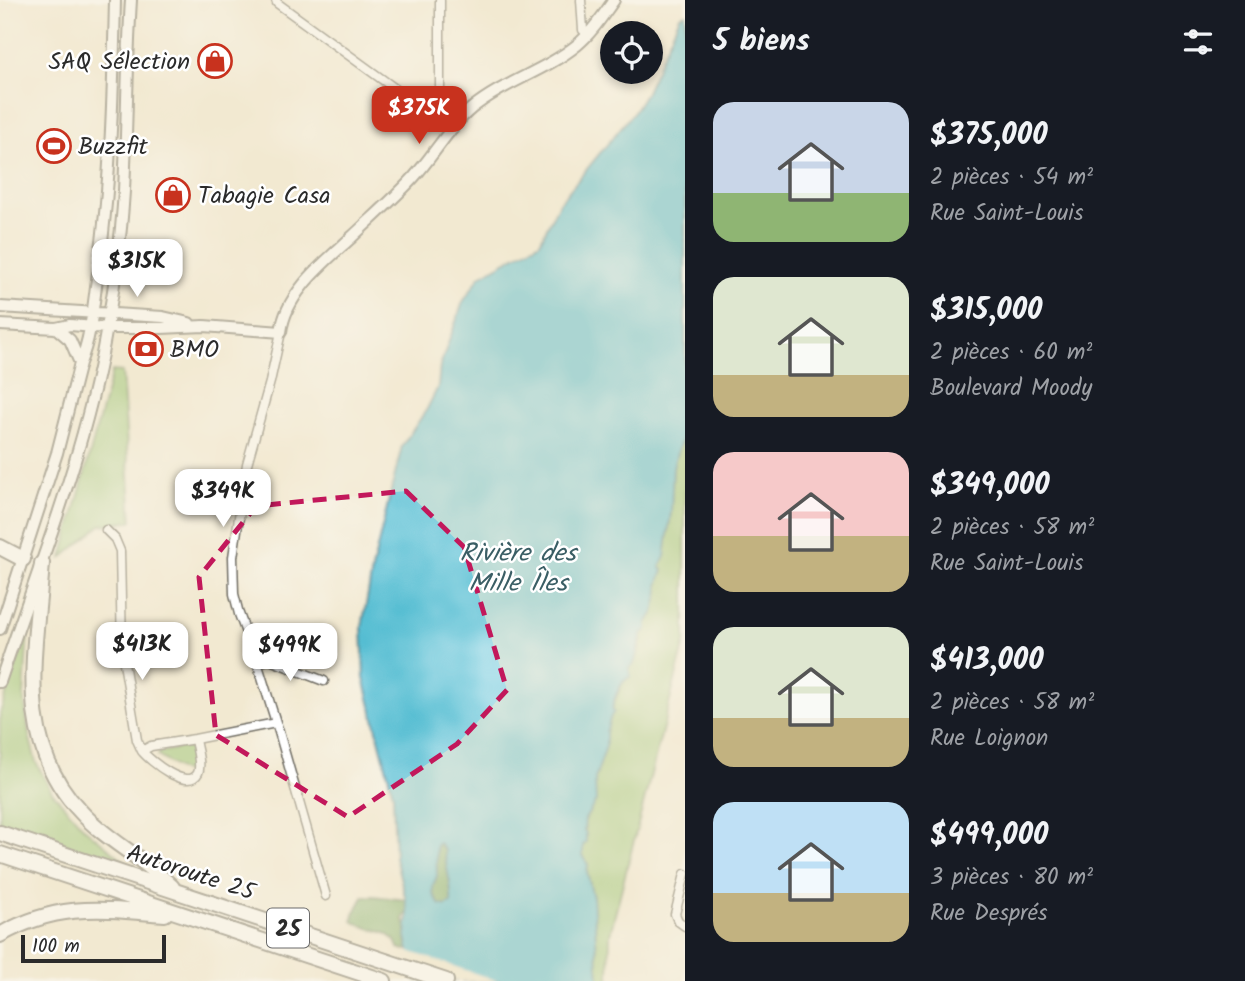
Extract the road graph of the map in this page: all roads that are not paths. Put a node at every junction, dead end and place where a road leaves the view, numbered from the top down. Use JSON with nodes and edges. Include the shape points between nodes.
{"nodes":[{"id":1,"x":115,"y":0,"type":"edge"},
{"id":2,"x":131,"y":0,"type":"edge"},
{"id":3,"x":276,"y":0,"type":"edge"},
{"id":4,"x":440,"y":0,"type":"edge"},
{"id":5,"x":581,"y":0,"type":"edge"},
{"id":6,"x":614,"y":0,"type":"edge"},
{"id":7,"x":587,"y":34,"type":"junction"},
{"id":8,"x":440,"y":106,"type":"junction"},
{"id":9,"x":450,"y":132,"type":"junction"},
{"id":10,"x":0,"y":307,"type":"edge"},
{"id":11,"x":93,"y":313,"type":"junction"},
{"id":12,"x":109,"y":314,"type":"junction"},
{"id":13,"x":0,"y":325,"type":"edge"},
{"id":14,"x":204,"y":326,"type":"junction"},
{"id":15,"x":90,"y":327,"type":"junction"},
{"id":16,"x":56,"y":328,"type":"junction"},
{"id":17,"x":107,"y":328,"type":"junction"},
{"id":18,"x":281,"y":332,"type":"junction"},
{"id":19,"x":80,"y":363,"type":"junction"},
{"id":20,"x":106,"y":530,"type":"dead end"},
{"id":21,"x":0,"y":547,"type":"edge"},
{"id":22,"x":23,"y":559,"type":"junction"},
{"id":23,"x":42,"y":563,"type":"junction"},
{"id":24,"x":0,"y":629,"type":"edge"},
{"id":25,"x":257,"y":662,"type":"junction"},
{"id":26,"x":324,"y":681,"type":"dead end"},
{"id":27,"x":0,"y":682,"type":"edge"},
{"id":28,"x":276,"y":723,"type":"junction"},
{"id":29,"x":195,"y":739,"type":"junction"},
{"id":30,"x":142,"y":751,"type":"junction"},
{"id":31,"x":0,"y":833,"type":"edge"},
{"id":32,"x":0,"y":854,"type":"edge"},
{"id":33,"x":685,"y":874,"type":"edge"},
{"id":34,"x":178,"y":892,"type":"junction"},
{"id":35,"x":326,"y":895,"type":"dead end"},
{"id":36,"x":188,"y":916,"type":"junction"},
{"id":37,"x":681,"y":923,"type":"edge"},
{"id":38,"x":0,"y":935,"type":"edge"},
{"id":39,"x":384,"y":981,"type":"edge"},
{"id":40,"x":446,"y":981,"type":"edge"}],
"edges":[{"from":1,"to":11,"type":"main road","via":[[108,190]]},
{"from":2,"to":12,"type":"main road","via":[[124,191]]},
{"from":3,"to":8,"type":"street","via":[[412,100]]},
{"from":4,"to":8,"type":"street"},
{"from":5,"to":7,"type":"street"},
{"from":6,"to":7,"type":"main road"},
{"from":7,"to":9,"type":"main road","via":[[562,55],[475,106]]},
{"from":8,"to":9,"type":"street","via":[[443,125]]},
{"from":9,"to":18,"type":"main road","via":[[410,181],[305,284],[287,310]]},
{"from":10,"to":11,"type":"main road"},
{"from":11,"to":12,"type":"main road"},
{"from":11,"to":15,"type":"main road"},
{"from":12,"to":14,"type":"main road","via":[[163,317]]},
{"from":12,"to":17,"type":"main road"},
{"from":13,"to":16,"type":"main road"},
{"from":14,"to":17,"type":"main road"},
{"from":14,"to":18,"type":"main road"},
{"from":15,"to":16,"type":"main road"},
{"from":15,"to":17,"type":"main road"},
{"from":15,"to":19,"type":"main road"},
{"from":16,"to":19,"type":"main road","via":[[70,340]]},
{"from":17,"to":23,"type":"main road","via":[[86,424]]},
{"from":18,"to":25,"type":"street","via":[[247,464],[233,557],[236,603]]},
{"from":19,"to":22,"type":"main road"},
{"from":20,"to":30,"type":"street","via":[[120,551],[122,651]]},
{"from":21,"to":22,"type":"highway"},
{"from":22,"to":24,"type":"main road"},
{"from":23,"to":27,"type":"main road"},
{"from":23,"to":34,"type":"highway","via":[[33,685],[45,755],[80,812]]},
{"from":25,"to":26,"type":"street","via":[[271,660]]},
{"from":25,"to":28,"type":"street"},
{"from":28,"to":29,"type":"street"},
{"from":28,"to":35,"type":"street"},
{"from":29,"to":30,"type":"street"},
{"from":29,"to":30,"type":"street","via":[[199,768],[188,780],[173,775]]},
{"from":31,"to":34,"type":"highway","name":"Autoroute 25","number":"25"},
{"from":32,"to":36,"type":"highway","name":"Autoroute 25","number":"25"},
{"from":33,"to":37,"type":"street","via":[[676,910]]},
{"from":34,"to":40,"type":"highway","name":"Autoroute 25","number":"25"},
{"from":36,"to":38,"type":"highway","via":[[77,909]]},
{"from":36,"to":39,"type":"highway","name":"Autoroute 25","number":"25"}]}
